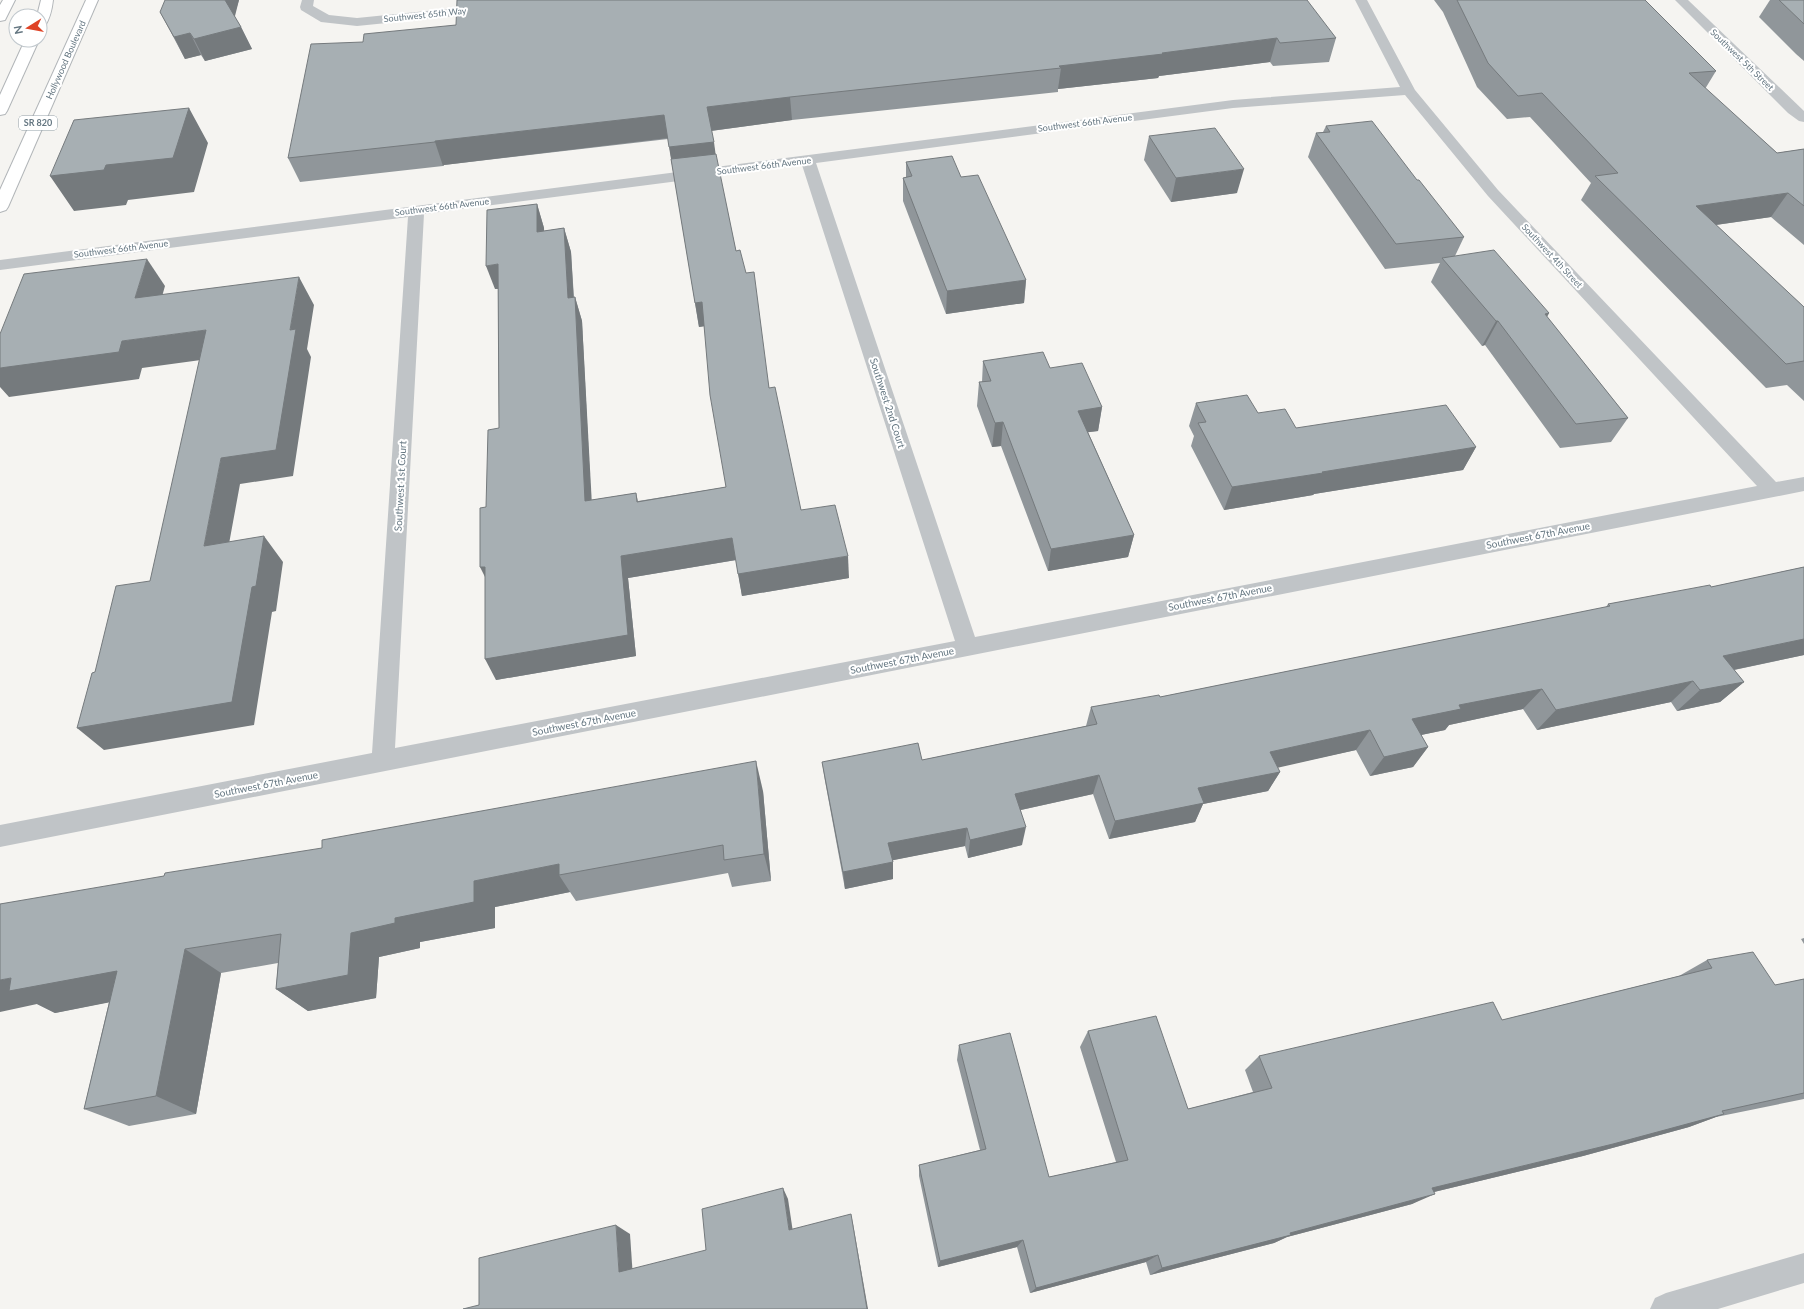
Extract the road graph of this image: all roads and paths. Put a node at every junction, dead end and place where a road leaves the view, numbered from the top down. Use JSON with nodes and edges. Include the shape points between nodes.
{"nodes":[{"id":1,"x":9,"y":0,"type":"edge"},
{"id":2,"x":92,"y":0,"type":"edge"},
{"id":3,"x":308,"y":0,"type":"edge"},
{"id":4,"x":1361,"y":0,"type":"edge"},
{"id":5,"x":1681,"y":0,"type":"edge"},
{"id":6,"x":495,"y":8,"type":"edge"},
{"id":7,"x":0,"y":17,"type":"edge"},
{"id":8,"x":28,"y":48,"type":"edge"},
{"id":9,"x":1409,"y":91,"type":"junction"},
{"id":10,"x":0,"y":111,"type":"edge"},
{"id":11,"x":1804,"y":118,"type":"edge"},
{"id":12,"x":808,"y":160,"type":"junction"},
{"id":13,"x":0,"y":207,"type":"edge"},
{"id":14,"x":416,"y":210,"type":"junction"},
{"id":15,"x":0,"y":265,"type":"edge"},
{"id":16,"x":1804,"y":484,"type":"edge"},
{"id":17,"x":1772,"y":490,"type":"junction"},
{"id":18,"x":968,"y":647,"type":"junction"},
{"id":19,"x":383,"y":761,"type":"junction"},
{"id":20,"x":0,"y":836,"type":"edge"},
{"id":21,"x":1804,"y":1268,"type":"edge"},
{"id":22,"x":1666,"y":1309,"type":"edge"}],
"edges":[{"from":1,"to":7,"type":"highway"},
{"from":2,"to":13,"type":"highway","name":"Hollywood Boulevard","number":"SR 820"},
{"from":3,"to":6,"type":"street","name":"Southwest 65th Way","via":[[306,7],[326,19],[357,22]]},
{"from":4,"to":9,"type":"street","name":"Southwest 4th Street"},
{"from":5,"to":11,"type":"street","name":"Southwest 5th Street"},
{"from":8,"to":10,"type":"highway"},
{"from":9,"to":12,"type":"street","name":"Southwest 66th Avenue","via":[[1233,104]]},
{"from":9,"to":17,"type":"street","name":"Southwest 4th Street","via":[[1493,193]]},
{"from":12,"to":14,"type":"street","name":"Southwest 66th Avenue"},
{"from":12,"to":18,"type":"street","name":"Southwest 2nd Court"},
{"from":14,"to":15,"type":"street","name":"Southwest 66th Avenue"},
{"from":14,"to":19,"type":"street","name":"Southwest 1st Court"},
{"from":16,"to":17,"type":"street","name":"Southwest 67th Avenue"},
{"from":17,"to":18,"type":"street","name":"Southwest 67th Avenue"},
{"from":18,"to":19,"type":"street","name":"Southwest 67th Avenue"},
{"from":19,"to":20,"type":"street","name":"Southwest 67th Avenue"},
{"from":21,"to":22,"type":"street"}]}
